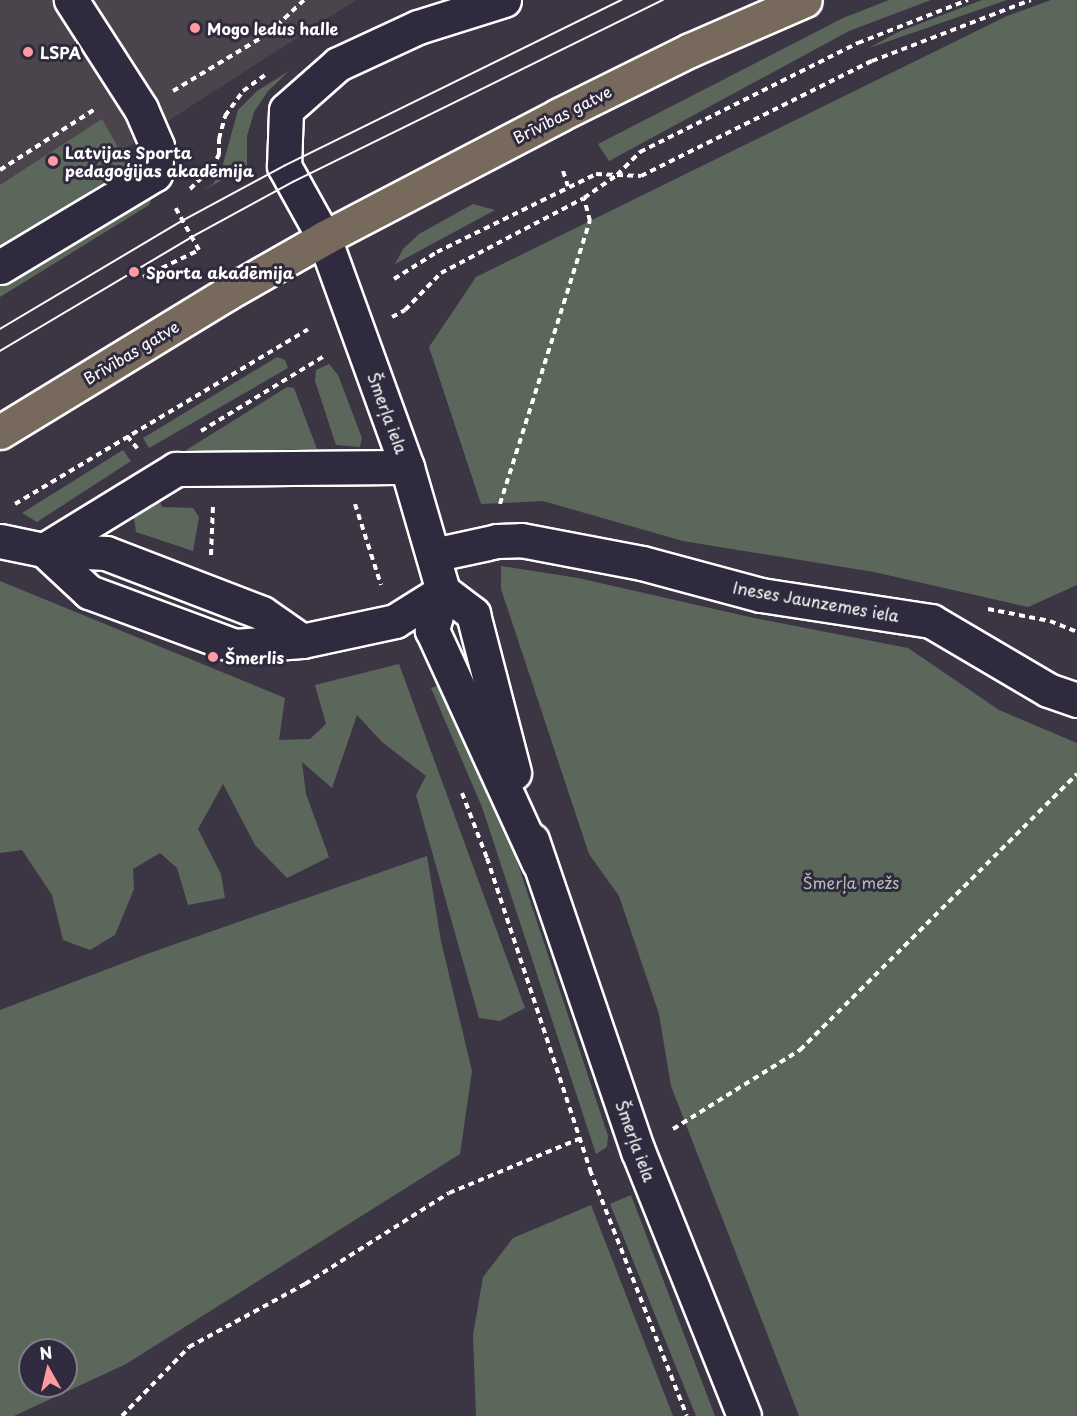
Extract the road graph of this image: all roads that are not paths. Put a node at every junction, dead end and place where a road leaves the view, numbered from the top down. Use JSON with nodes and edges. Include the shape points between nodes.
{"nodes":[{"id":1,"x":71,"y":0,"type":"edge"},
{"id":2,"x":504,"y":0,"type":"edge"},
{"id":3,"x":805,"y":0,"type":"edge"},
{"id":4,"x":324,"y":238,"type":"junction"},
{"id":5,"x":0,"y":267,"type":"edge"},
{"id":6,"x":0,"y":432,"type":"edge"},
{"id":7,"x":407,"y":467,"type":"junction"},
{"id":8,"x":0,"y":541,"type":"edge"},
{"id":9,"x":44,"y":550,"type":"junction"},
{"id":10,"x":433,"y":555,"type":"junction"},
{"id":11,"x":443,"y":591,"type":"junction"},
{"id":12,"x":302,"y":641,"type":"junction"},
{"id":13,"x":1077,"y":700,"type":"edge"},
{"id":14,"x":744,"y":1416,"type":"edge"}],
"edges":[{"from":1,"to":5,"type":"street","via":[[134,99],[157,146],[155,174]]},
{"from":2,"to":4,"type":"street","via":[[418,27],[338,64],[286,110],[284,166]]},
{"from":3,"to":4,"type":"highway","name":"Brīvības gatve","via":[[690,50]]},
{"from":4,"to":6,"type":"highway","name":"Brīvības gatve"},
{"from":4,"to":7,"type":"street","name":"Šmerļa iela"},
{"from":7,"to":9,"type":"street","via":[[176,469]]},
{"from":7,"to":10,"type":"street","name":"Šmerļa iela"},
{"from":8,"to":9,"type":"street"},
{"from":9,"to":12,"type":"street","via":[[106,553],[262,614]]},
{"from":9,"to":12,"type":"street","via":[[89,592],[235,646]]},
{"from":10,"to":11,"type":"street","name":"Šmerļa iela"},
{"from":10,"to":13,"type":"street","name":"Ineses Jaunzemes iela","via":[[497,541],[521,540],[642,563],[761,595],[931,621],[1048,690]]},
{"from":11,"to":12,"type":"street","via":[[395,621]]},
{"from":11,"to":14,"type":"street","name":"Šmerļa iela","via":[[432,630],[537,862],[638,1151]]}]}
